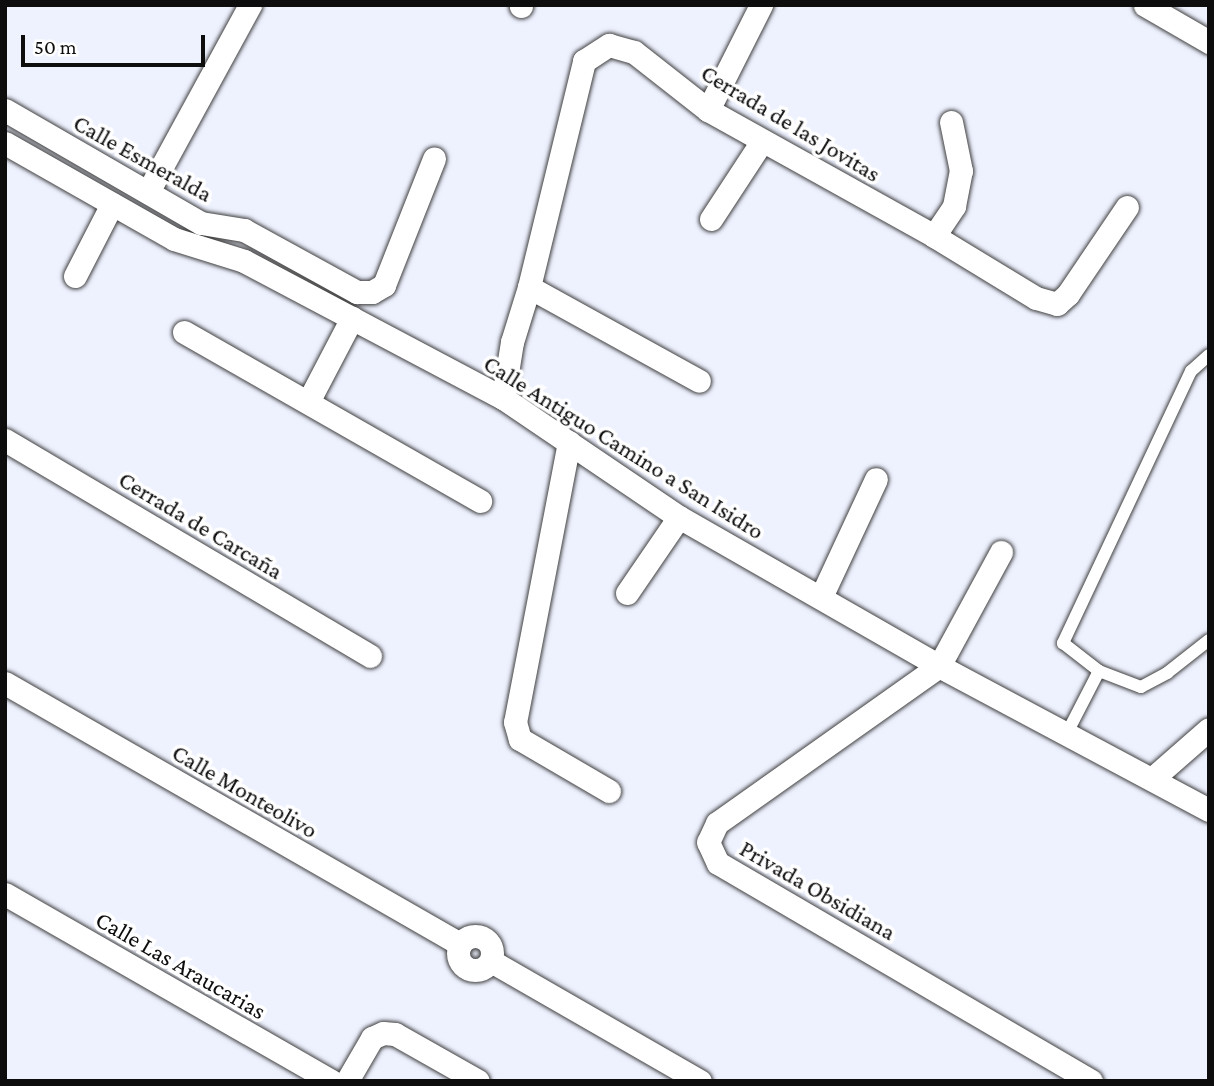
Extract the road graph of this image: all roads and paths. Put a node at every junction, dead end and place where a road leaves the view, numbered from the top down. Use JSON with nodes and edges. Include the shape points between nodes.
{"nodes":[{"id":1,"x":250,"y":5,"type":"edge"},
{"id":2,"x":761,"y":5,"type":"edge"},
{"id":3,"x":1145,"y":5,"type":"edge"},
{"id":4,"x":1209,"y":42,"type":"edge"},
{"id":5,"x":5,"y":110,"type":"edge"},
{"id":6,"x":708,"y":110,"type":"junction"},
{"id":7,"x":951,"y":122,"type":"dead end"},
{"id":8,"x":762,"y":141,"type":"junction"},
{"id":9,"x":5,"y":143,"type":"edge"},
{"id":10,"x":434,"y":159,"type":"dead end"},
{"id":11,"x":148,"y":192,"type":"junction"},
{"id":12,"x":112,"y":204,"type":"junction"},
{"id":13,"x":1127,"y":207,"type":"dead end"},
{"id":14,"x":711,"y":219,"type":"dead end"},
{"id":15,"x":934,"y":236,"type":"junction"},
{"id":16,"x":75,"y":276,"type":"dead end"},
{"id":17,"x":529,"y":287,"type":"junction"},
{"id":18,"x":352,"y":318,"type":"junction"},
{"id":19,"x":184,"y":332,"type":"dead end"},
{"id":20,"x":1209,"y":355,"type":"edge"},
{"id":21,"x":699,"y":381,"type":"dead end"},
{"id":22,"x":503,"y":398,"type":"junction"},
{"id":23,"x":308,"y":402,"type":"junction"},
{"id":24,"x":5,"y":440,"type":"edge"},
{"id":25,"x":569,"y":442,"type":"junction"},
{"id":26,"x":876,"y":479,"type":"dead end"},
{"id":27,"x":480,"y":501,"type":"dead end"},
{"id":28,"x":679,"y":517,"type":"junction"},
{"id":29,"x":1001,"y":552,"type":"dead end"},
{"id":30,"x":627,"y":593,"type":"dead end"},
{"id":31,"x":821,"y":597,"type":"junction"},
{"id":32,"x":1209,"y":640,"type":"edge"},
{"id":33,"x":370,"y":656,"type":"dead end"},
{"id":34,"x":939,"y":666,"type":"junction"},
{"id":35,"x":1099,"y":671,"type":"junction"},
{"id":36,"x":5,"y":683,"type":"edge"},
{"id":37,"x":1209,"y":729,"type":"edge"},
{"id":38,"x":1067,"y":733,"type":"junction"},
{"id":39,"x":1153,"y":778,"type":"junction"},
{"id":40,"x":609,"y":791,"type":"dead end"},
{"id":41,"x":1209,"y":810,"type":"edge"},
{"id":42,"x":5,"y":894,"type":"edge"},
{"id":43,"x":331,"y":1081,"type":"edge"},
{"id":44,"x":347,"y":1081,"type":"edge"},
{"id":45,"x":478,"y":1081,"type":"edge"},
{"id":46,"x":701,"y":1081,"type":"edge"},
{"id":47,"x":1091,"y":1081,"type":"edge"}],
"edges":[{"from":1,"to":11,"type":"street"},
{"from":2,"to":6,"type":"street"},
{"from":3,"to":4,"type":"street"},
{"from":5,"to":11,"type":"street","name":"Calle Esmeralda"},
{"from":6,"to":8,"type":"street","name":"Cerrada de las Jovitas"},
{"from":6,"to":17,"type":"street","name":"Cerrada de las Jovitas","via":[[634,52],[609,45],[584,61]]},
{"from":7,"to":15,"type":"street","via":[[961,171],[954,206]]},
{"from":8,"to":14,"type":"street"},
{"from":8,"to":15,"type":"street","name":"Cerrada de las Jovitas"},
{"from":9,"to":12,"type":"street","name":"Calle Antiguo Camino a San Isidro"},
{"from":10,"to":11,"type":"street","name":"Calle Esmeralda","via":[[384,285],[372,292],[357,292],[244,230],[201,223]]},
{"from":12,"to":16,"type":"street"},
{"from":12,"to":18,"type":"street","name":"Calle Antiguo Camino a San Isidro","via":[[174,239],[244,261]]},
{"from":13,"to":15,"type":"street","name":"Cerrada de las Jovitas","via":[[1058,304],[1037,298]]},
{"from":17,"to":21,"type":"street"},
{"from":17,"to":22,"type":"street","name":"Cerrada de las Jovitas","via":[[512,342]]},
{"from":18,"to":22,"type":"street","name":"Calle Antiguo Camino a San Isidro"},
{"from":18,"to":23,"type":"street"},
{"from":19,"to":23,"type":"street"},
{"from":20,"to":35,"type":"lane","via":[[1191,371],[1063,643]]},
{"from":22,"to":25,"type":"street","name":"Calle Antiguo Camino a San Isidro"},
{"from":23,"to":27,"type":"street"},
{"from":24,"to":33,"type":"street","name":"Cerrada de Carcaña"},
{"from":25,"to":28,"type":"street","name":"Calle Antiguo Camino a San Isidro"},
{"from":25,"to":40,"type":"street","via":[[514,722],[520,739]]},
{"from":26,"to":31,"type":"street"},
{"from":28,"to":30,"type":"street"},
{"from":28,"to":31,"type":"street","name":"Calle Antiguo Camino a San Isidro"},
{"from":29,"to":34,"type":"street"},
{"from":31,"to":34,"type":"street","name":"Calle Antiguo Camino a San Isidro"},
{"from":32,"to":35,"type":"lane","via":[[1141,687]]},
{"from":34,"to":38,"type":"street","name":"Calle Antiguo Camino a San Isidro"},
{"from":34,"to":47,"type":"street","name":"Privada Obsidiana","via":[[717,823],[708,842],[718,863]]},
{"from":35,"to":38,"type":"lane"},
{"from":36,"to":46,"type":"street","name":"Calle Monteolivo","via":[[460,944],[470,936],[484,937],[493,948],[491,961]]},
{"from":37,"to":39,"type":"street"},
{"from":38,"to":39,"type":"street","name":"Calle Antiguo Camino a San Isidro"},
{"from":39,"to":41,"type":"street","name":"Calle Antiguo Camino a San Isidro"},
{"from":42,"to":43,"type":"street","name":"Calle Las Araucarias"},
{"from":44,"to":45,"type":"street","via":[[372,1038],[383,1033],[395,1034]]}]}
